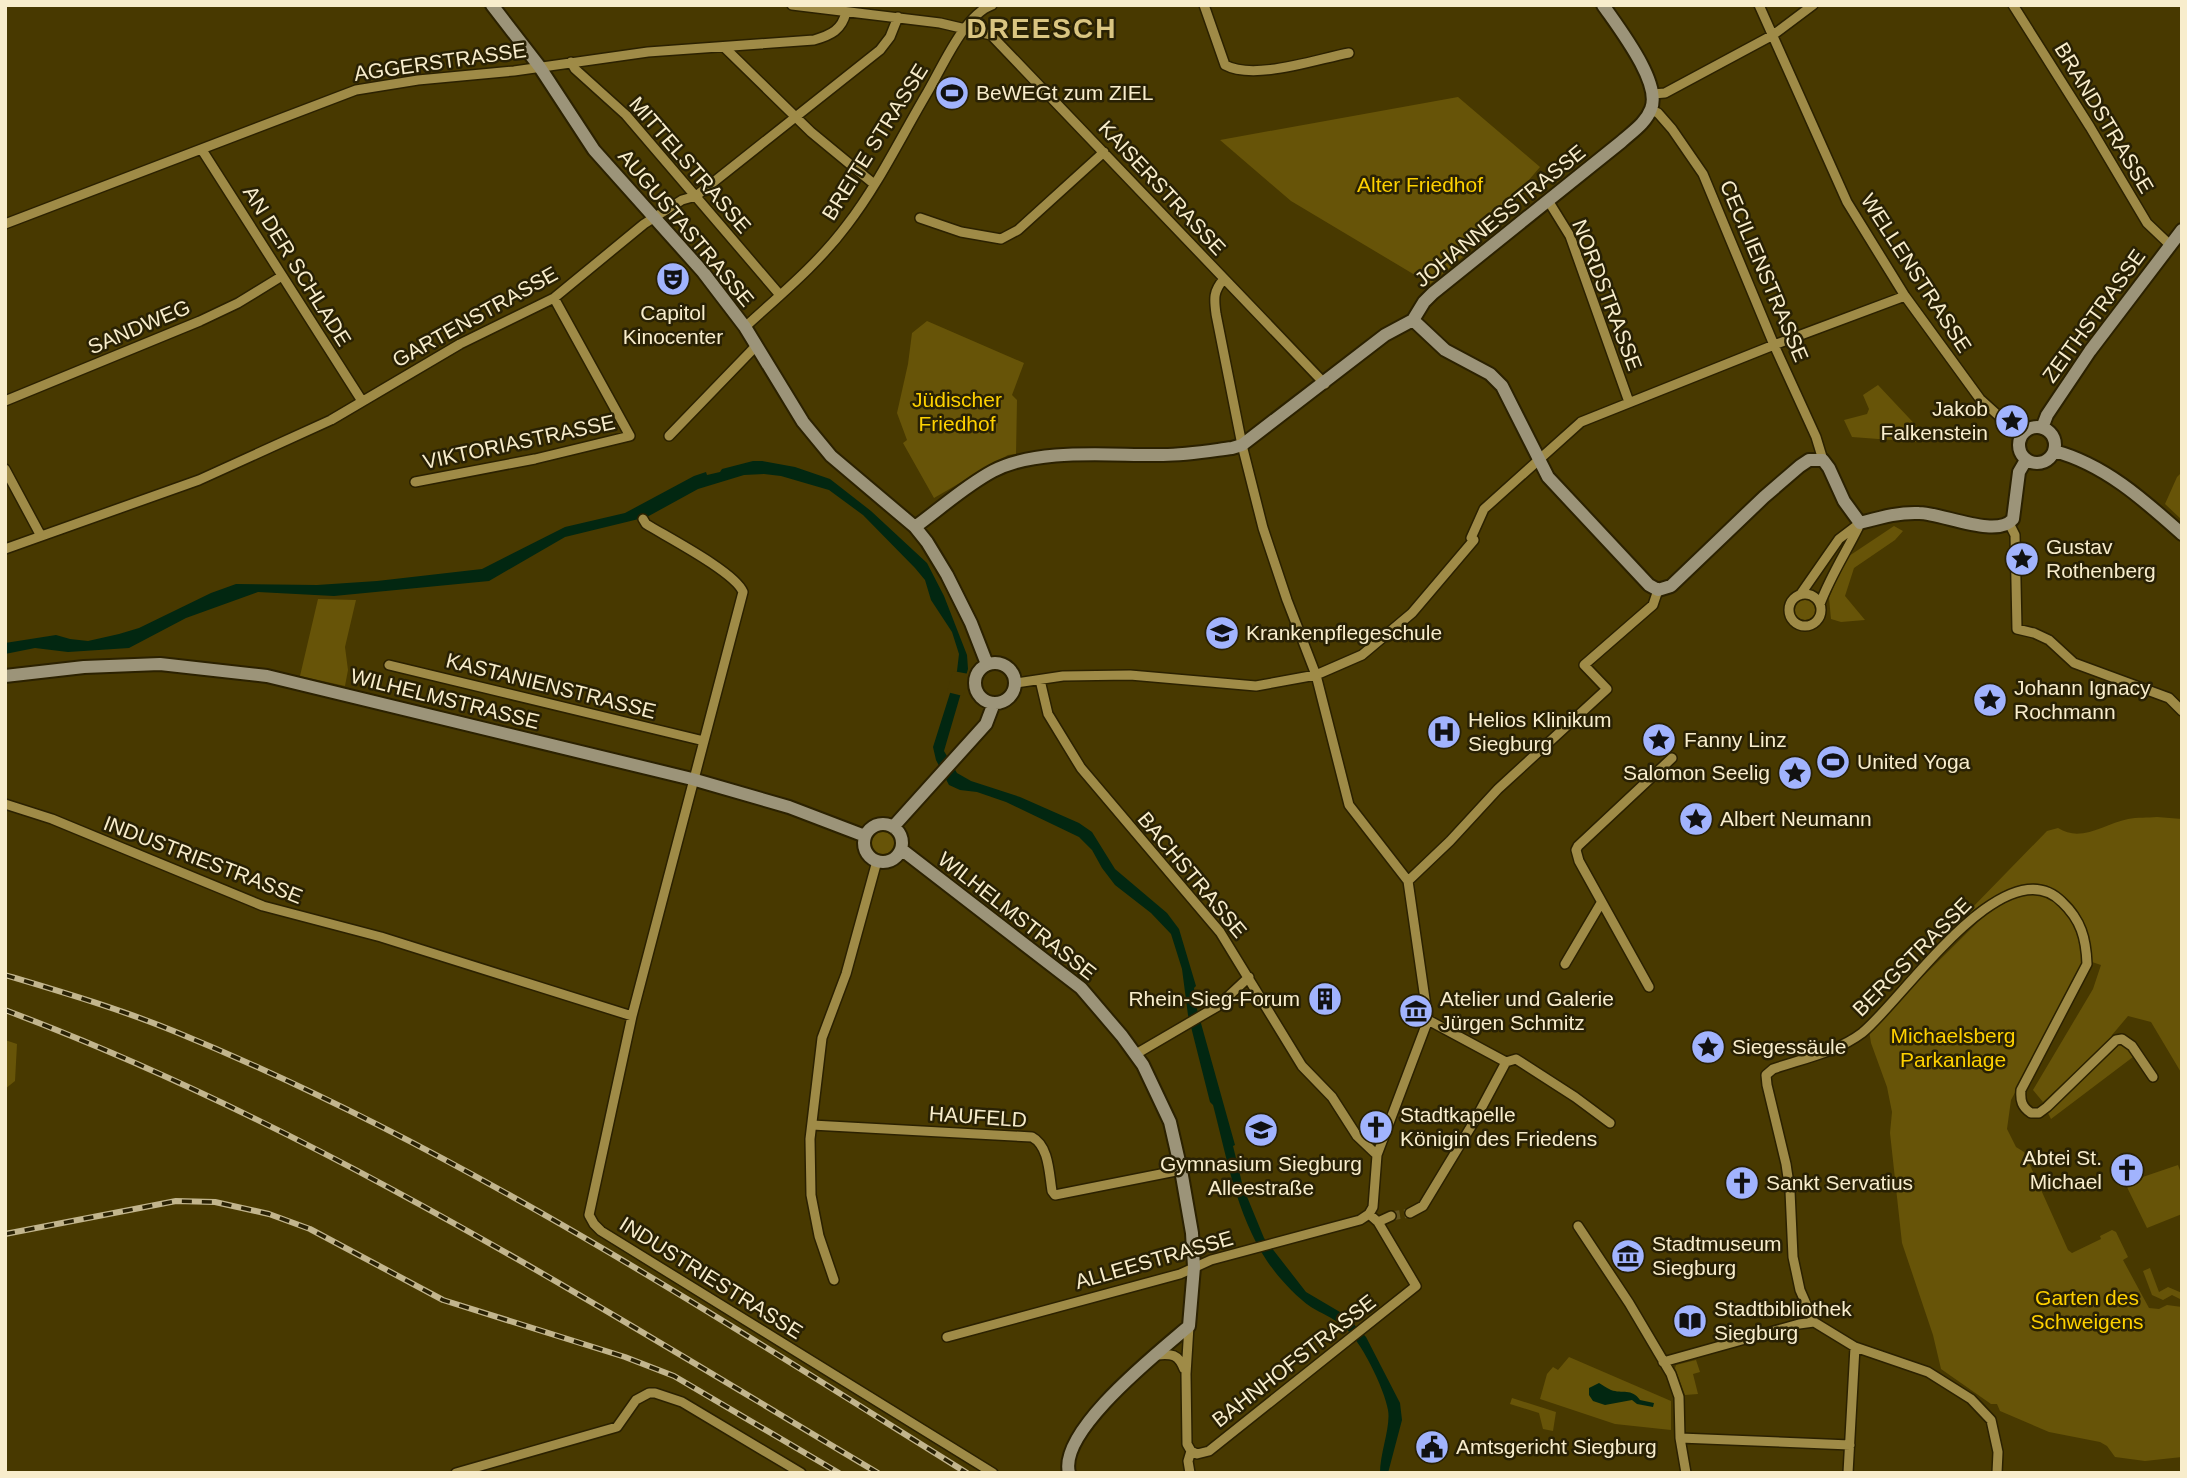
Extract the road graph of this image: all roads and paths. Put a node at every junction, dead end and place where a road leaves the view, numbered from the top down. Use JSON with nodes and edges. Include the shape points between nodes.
{"nodes":[{"id":1,"x":493,"y":5,"type":"edge"},
{"id":2,"x":792,"y":5,"type":"edge"},
{"id":3,"x":992,"y":5,"type":"edge"},
{"id":4,"x":1204,"y":5,"type":"edge"},
{"id":5,"x":1603,"y":5,"type":"edge"},
{"id":6,"x":1759,"y":5,"type":"edge"},
{"id":7,"x":1813,"y":5,"type":"edge"},
{"id":8,"x":2013,"y":5,"type":"edge"},
{"id":9,"x":846,"y":12,"type":"junction"},
{"id":10,"x":898,"y":17,"type":"junction"},
{"id":11,"x":967,"y":28,"type":"junction"},
{"id":12,"x":1773,"y":35,"type":"junction"},
{"id":13,"x":724,"y":47,"type":"junction"},
{"id":14,"x":1349,"y":53,"type":"dead end"},
{"id":15,"x":571,"y":62,"type":"junction"},
{"id":16,"x":538,"y":66,"type":"junction"},
{"id":17,"x":1653,"y":94,"type":"junction"},
{"id":18,"x":1651,"y":110,"type":"junction"},
{"id":19,"x":796,"y":117,"type":"junction"},
{"id":20,"x":202,"y":150,"type":"junction"},
{"id":21,"x":1104,"y":152,"type":"junction"},
{"id":22,"x":874,"y":184,"type":"junction"},
{"id":23,"x":695,"y":196,"type":"junction"},
{"id":24,"x":1549,"y":202,"type":"junction"},
{"id":25,"x":655,"y":217,"type":"junction"},
{"id":26,"x":920,"y":218,"type":"dead end"},
{"id":27,"x":5,"y":224,"type":"edge"},
{"id":28,"x":2182,"y":230,"type":"edge"},
{"id":29,"x":2169,"y":244,"type":"junction"},
{"id":30,"x":282,"y":276,"type":"junction"},
{"id":31,"x":1224,"y":279,"type":"junction"},
{"id":32,"x":780,"y":295,"type":"junction"},
{"id":33,"x":1905,"y":296,"type":"junction"},
{"id":34,"x":554,"y":298,"type":"junction"},
{"id":35,"x":1413,"y":320,"type":"junction"},
{"id":36,"x":745,"y":327,"type":"junction"},
{"id":37,"x":1774,"y":345,"type":"junction"},
{"id":38,"x":756,"y":346,"type":"junction"},
{"id":39,"x":1325,"y":384,"type":"junction"},
{"id":40,"x":5,"y":401,"type":"edge"},
{"id":41,"x":362,"y":401,"type":"junction"},
{"id":42,"x":1629,"y":402,"type":"junction"},
{"id":43,"x":2042,"y":428,"type":"junction"},
{"id":44,"x":669,"y":436,"type":"dead end"},
{"id":45,"x":2021,"y":436,"type":"junction"},
{"id":46,"x":1242,"y":445,"type":"junction"},
{"id":47,"x":2054,"y":451,"type":"junction"},
{"id":48,"x":1823,"y":460,"type":"junction"},
{"id":49,"x":2026,"y":460,"type":"junction"},
{"id":50,"x":1538,"y":461,"type":"junction"},
{"id":51,"x":5,"y":469,"type":"edge"},
{"id":52,"x":415,"y":482,"type":"dead end"},
{"id":53,"x":643,"y":519,"type":"dead end"},
{"id":54,"x":1860,"y":523,"type":"junction"},
{"id":55,"x":2009,"y":523,"type":"junction"},
{"id":56,"x":915,"y":527,"type":"junction"},
{"id":57,"x":2182,"y":534,"type":"edge"},
{"id":58,"x":41,"y":536,"type":"junction"},
{"id":59,"x":5,"y":550,"type":"edge"},
{"id":60,"x":1658,"y":590,"type":"junction"},
{"id":61,"x":1800,"y":595,"type":"junction"},
{"id":62,"x":1820,"y":604,"type":"junction"},
{"id":63,"x":987,"y":664,"type":"junction"},
{"id":64,"x":389,"y":665,"type":"dead end"},
{"id":65,"x":1315,"y":675,"type":"junction"},
{"id":66,"x":5,"y":676,"type":"edge"},
{"id":67,"x":1040,"y":680,"type":"junction"},
{"id":68,"x":1016,"y":683,"type":"junction"},
{"id":69,"x":994,"y":703,"type":"junction"},
{"id":70,"x":2182,"y":711,"type":"edge"},
{"id":71,"x":704,"y":741,"type":"junction"},
{"id":72,"x":1672,"y":758,"type":"dead end"},
{"id":73,"x":692,"y":779,"type":"junction"},
{"id":74,"x":5,"y":804,"type":"edge"},
{"id":75,"x":893,"y":827,"type":"junction"},
{"id":76,"x":865,"y":836,"type":"junction"},
{"id":77,"x":901,"y":849,"type":"junction"},
{"id":78,"x":877,"y":861,"type":"junction"},
{"id":79,"x":1408,"y":881,"type":"junction"},
{"id":80,"x":1601,"y":902,"type":"junction"},
{"id":81,"x":1565,"y":964,"type":"dead end"},
{"id":82,"x":1249,"y":976,"type":"junction"},
{"id":83,"x":1649,"y":987,"type":"dead end"},
{"id":84,"x":632,"y":1016,"type":"junction"},
{"id":85,"x":1428,"y":1020,"type":"junction"},
{"id":86,"x":1136,"y":1054,"type":"junction"},
{"id":87,"x":1506,"y":1062,"type":"junction"},
{"id":88,"x":2154,"y":1077,"type":"dead end"},
{"id":89,"x":1610,"y":1123,"type":"dead end"},
{"id":90,"x":812,"y":1125,"type":"junction"},
{"id":91,"x":1377,"y":1155,"type":"junction"},
{"id":92,"x":1181,"y":1170,"type":"junction"},
{"id":93,"x":1409,"y":1213,"type":"tunnel mouth"},
{"id":94,"x":1369,"y":1214,"type":"junction"},
{"id":95,"x":1391,"y":1216,"type":"tunnel mouth"},
{"id":96,"x":1378,"y":1222,"type":"junction"},
{"id":97,"x":1578,"y":1226,"type":"dead end"},
{"id":98,"x":1194,"y":1268,"type":"junction"},
{"id":99,"x":834,"y":1280,"type":"dead end"},
{"id":100,"x":1814,"y":1322,"type":"junction"},
{"id":101,"x":1189,"y":1326,"type":"junction"},
{"id":102,"x":947,"y":1337,"type":"dead end"},
{"id":103,"x":1855,"y":1347,"type":"junction"},
{"id":104,"x":1156,"y":1355,"type":"junction"},
{"id":105,"x":1663,"y":1362,"type":"junction"},
{"id":106,"x":1186,"y":1374,"type":"junction"},
{"id":107,"x":1680,"y":1438,"type":"junction"},
{"id":108,"x":1850,"y":1445,"type":"junction"},
{"id":109,"x":1191,"y":1451,"type":"junction"},
{"id":110,"x":456,"y":1473,"type":"edge"},
{"id":111,"x":800,"y":1473,"type":"edge"},
{"id":112,"x":993,"y":1473,"type":"edge"},
{"id":113,"x":1069,"y":1473,"type":"edge"},
{"id":114,"x":1079,"y":1473,"type":"edge"},
{"id":115,"x":1190,"y":1473,"type":"edge"},
{"id":116,"x":1686,"y":1473,"type":"edge"},
{"id":117,"x":1849,"y":1473,"type":"edge"},
{"id":118,"x":1997,"y":1473,"type":"edge"}],
"edges":[{"from":1,"to":16,"type":"main road","name":"AUGUSTASTRASSE"},
{"from":2,"to":9,"type":"street","name":"KAISERSTRASSE"},
{"from":3,"to":11,"type":"street","name":"BREITE STRASSE","via":[[978,12]]},
{"from":4,"to":14,"type":"street","via":[[1225,65],[1234,70],[1258,70]]},
{"from":5,"to":17,"type":"main road","via":[[1646,74]]},
{"from":6,"to":12,"type":"street","name":"WELLENSTRASSE"},
{"from":7,"to":12,"type":"street"},
{"from":8,"to":29,"type":"street","name":"BRANDSTRASSE","via":[[2147,223]]},
{"from":9,"to":10,"type":"street","name":"KAISERSTRASSE"},
{"from":9,"to":13,"type":"street","name":"AGGERSTRASSE","via":[[837,31],[824,37]]},
{"from":10,"to":11,"type":"street","name":"KAISERSTRASSE"},
{"from":10,"to":19,"type":"street","name":"GARTENSTRASSE","via":[[880,50]]},
{"from":11,"to":21,"type":"street","name":"KAISERSTRASSE","via":[[991,35]]},
{"from":11,"to":22,"type":"street","name":"BREITE STRASSE"},
{"from":12,"to":17,"type":"street","via":[[1665,93]]},
{"from":12,"to":33,"type":"street","name":"WELLENSTRASSE","via":[[1847,202]]},
{"from":13,"to":15,"type":"street","name":"AGGERSTRASSE"},
{"from":13,"to":19,"type":"street"},
{"from":15,"to":16,"type":"street","name":"AGGERSTRASSE"},
{"from":15,"to":23,"type":"street","name":"MITTELSTRASSE","via":[[626,115]]},
{"from":16,"to":20,"type":"street","name":"AGGERSTRASSE","via":[[355,90]]},
{"from":16,"to":25,"type":"main road","name":"AUGUSTASTRASSE","via":[[594,150]]},
{"from":17,"to":18,"type":"main road"},
{"from":18,"to":24,"type":"main road","name":"JOHANNESSTRASSE","via":[[1621,142]]},
{"from":18,"to":37,"type":"street","name":"CECILIENSTRASSE","via":[[1672,129],[1703,174]]},
{"from":19,"to":22,"type":"street"},
{"from":19,"to":23,"type":"street","name":"GARTENSTRASSE"},
{"from":20,"to":27,"type":"street","name":"AGGERSTRASSE"},
{"from":20,"to":30,"type":"street","name":"AN DER SCHLADE"},
{"from":21,"to":26,"type":"street","via":[[1018,230],[1001,239]]},
{"from":21,"to":31,"type":"street","name":"KAISERSTRASSE"},
{"from":22,"to":32,"type":"street","name":"BREITE STRASSE","via":[[847,226]]},
{"from":23,"to":25,"type":"street","name":"GARTENSTRASSE"},
{"from":23,"to":32,"type":"street","name":"MITTELSTRASSE"},
{"from":24,"to":35,"type":"main road","name":"JOHANNESSTRASSE","via":[[1433,293]]},
{"from":24,"to":42,"type":"street","name":"NORDSTRASSE","via":[[1570,236]]},
{"from":25,"to":34,"type":"street","name":"GARTENSTRASSE"},
{"from":25,"to":36,"type":"main road","name":"AUGUSTASTRASSE"},
{"from":28,"to":29,"type":"main road","name":"ZEITHSTRASSE"},
{"from":29,"to":43,"type":"main road","name":"ZEITHSTRASSE","via":[[2090,351]]},
{"from":30,"to":40,"type":"street","name":"SANDWEG","via":[[201,321]]},
{"from":30,"to":41,"type":"street","name":"AN DER SCHLADE"},
{"from":31,"to":39,"type":"street","name":"KAISERSTRASSE"},
{"from":31,"to":46,"type":"street","via":[[1216,287],[1214,304]]},
{"from":32,"to":36,"type":"street","name":"BREITE STRASSE"},
{"from":33,"to":37,"type":"street"},
{"from":33,"to":45,"type":"street","name":"WELLENSTRASSE","via":[[1980,399]]},
{"from":34,"to":41,"type":"street","name":"GARTENSTRASSE","via":[[460,344]]},
{"from":34,"to":52,"type":"street","name":"VIKTORIASTRASSE","via":[[630,436]]},
{"from":35,"to":39,"type":"main road","name":"JOHANNESSTRASSE","via":[[1385,335]]},
{"from":35,"to":50,"type":"main road","via":[[1445,349],[1490,374],[1502,386]]},
{"from":36,"to":38,"type":"main road","name":"AUGUSTASTRASSE"},
{"from":37,"to":42,"type":"street"},
{"from":37,"to":48,"type":"street","name":"CECILIENSTRASSE"},
{"from":38,"to":44,"type":"street"},
{"from":38,"to":56,"type":"main road","name":"AUGUSTASTRASSE","via":[[803,422],[831,456]]},
{"from":39,"to":46,"type":"main road","name":"JOHANNESSTRASSE"},
{"from":41,"to":58,"type":"street","name":"GARTENSTRASSE","via":[[307,432],[199,480]]},
{"from":42,"to":50,"type":"street","via":[[1581,422]]},
{"from":43,"to":45,"type":"main road","via":[[2032,428]]},
{"from":43,"to":47,"type":"main road","via":[[2052,434]]},
{"from":45,"to":49,"type":"main road","via":[[2019,447]]},
{"from":46,"to":56,"type":"main road","via":[[1168,455],[1026,459],[995,470]]},
{"from":46,"to":65,"type":"street","via":[[1267,540]]},
{"from":47,"to":49,"type":"main road","via":[[2042,462]]},
{"from":47,"to":57,"type":"main road","via":[[2121,484]]},
{"from":48,"to":54,"type":"main road","name":"CECILIENSTRASSE"},
{"from":48,"to":60,"type":"main road","via":[[1800,466],[1671,586]]},
{"from":49,"to":55,"type":"main road","via":[[2019,472]]},
{"from":50,"to":60,"type":"main road","via":[[1590,523]]},
{"from":50,"to":65,"type":"street","via":[[1484,509],[1473,539],[1412,613],[1362,655]]},
{"from":51,"to":58,"type":"street"},
{"from":53,"to":71,"type":"street","name":"INDUSTRIESTRASSE","via":[[728,575],[743,592]]},
{"from":54,"to":55,"type":"main road","via":[[1921,513],[1990,527]]},
{"from":54,"to":61,"type":"street","via":[[1839,540]]},
{"from":54,"to":62,"type":"street"},
{"from":55,"to":70,"type":"street","via":[[2015,535],[2017,629],[2049,640],[2074,663],[2169,698]]},
{"from":56,"to":63,"type":"main road","name":"AUGUSTASTRASSE","via":[[947,575]]},
{"from":58,"to":59,"type":"street","name":"GARTENSTRASSE"},
{"from":60,"to":79,"type":"street","via":[[1653,605],[1584,665],[1607,689]]},
{"from":61,"to":62,"type":"street","via":[[1813,596]]},
{"from":61,"to":62,"type":"street","via":[[1792,600],[1789,611],[1800,625],[1817,620]]},
{"from":63,"to":68,"type":"main road","via":[[1004,664]]},
{"from":63,"to":69,"type":"main road","via":[[975,685],[979,695]]},
{"from":64,"to":71,"type":"street","name":"KASTANIENSTRASSE"},
{"from":65,"to":67,"type":"street","via":[[1256,686],[1130,675]]},
{"from":65,"to":79,"type":"street","via":[[1349,805]]},
{"from":66,"to":73,"type":"main road","name":"WILHELMSTRASSE","via":[[160,664],[267,677]]},
{"from":67,"to":68,"type":"street"},
{"from":67,"to":82,"type":"street","name":"BACHSTRASSE","via":[[1048,714],[1081,768],[1220,932]]},
{"from":68,"to":69,"type":"main road","via":[[1011,696]]},
{"from":69,"to":75,"type":"main road","via":[[986,724]]},
{"from":71,"to":73,"type":"street","name":"INDUSTRIESTRASSE"},
{"from":72,"to":80,"type":"street","via":[[1576,850]]},
{"from":73,"to":76,"type":"main road","name":"WILHELMSTRASSE","via":[[789,807]]},
{"from":73,"to":84,"type":"street","name":"INDUSTRIESTRASSE"},
{"from":74,"to":84,"type":"street","name":"INDUSTRIESTRASSE","via":[[263,906],[381,937]]},
{"from":75,"to":76,"type":"main road","via":[[875,825]]},
{"from":75,"to":77,"type":"main road","via":[[902,839]]},
{"from":76,"to":78,"type":"main road","via":[[864,848]]},
{"from":77,"to":78,"type":"main road","via":[[888,862]]},
{"from":77,"to":86,"type":"main road","name":"WILHELMSTRASSE","via":[[1081,988]]},
{"from":78,"to":90,"type":"street","via":[[846,974],[822,1038]]},
{"from":79,"to":85,"type":"street"},
{"from":80,"to":81,"type":"street"},
{"from":80,"to":83,"type":"street"},
{"from":82,"to":86,"type":"street","via":[[1218,1006]]},
{"from":82,"to":91,"type":"street","name":"BACHSTRASSE","via":[[1302,1066]]},
{"from":84,"to":112,"type":"street","name":"INDUSTRIESTRASSE","via":[[589,1205],[594,1224]]},
{"from":85,"to":87,"type":"street"},
{"from":85,"to":91,"type":"street"},
{"from":86,"to":92,"type":"main road","name":"WILHELMSTRASSE","via":[[1170,1122]]},
{"from":87,"to":89,"type":"street","via":[[1516,1059]]},
{"from":87,"to":93,"type":"street","via":[[1423,1206]]},
{"from":88,"to":100,"type":"street","name":"BERGSTRASSE","via":[[2122,1039],[2039,1113],[2023,1108],[2021,1090],[2088,964],[2086,942],[2071,911],[2042,889],[2014,892],[1984,909],[1861,1034],[1766,1075],[1788,1178],[1793,1257]]},
{"from":90,"to":92,"type":"street","name":"HAUFELD","via":[[1032,1137],[1044,1150],[1055,1195]]},
{"from":90,"to":99,"type":"street","via":[[811,1195]]},
{"from":91,"to":94,"type":"street"},
{"from":92,"to":98,"type":"main road","name":"WILHELMSTRASSE"},
{"from":94,"to":96,"type":"street"},
{"from":94,"to":98,"type":"street","name":"ALLEESTRASSE"},
{"from":95,"to":96,"type":"street"},
{"from":96,"to":109,"type":"street","name":"BAHNHOFSTRASSE","via":[[1416,1286],[1209,1451]]},
{"from":97,"to":105,"type":"street"},
{"from":98,"to":101,"type":"main road","name":"WILHELMSTRASSE"},
{"from":98,"to":102,"type":"street","name":"ALLEESTRASSE"},
{"from":100,"to":103,"type":"street"},
{"from":100,"to":105,"type":"street"},
{"from":101,"to":104,"type":"main road"},
{"from":101,"to":106,"type":"street","name":"WILHELMSTRASSE"},
{"from":103,"to":108,"type":"street"},
{"from":103,"to":118,"type":"street","via":[[1928,1372],[1971,1399],[1991,1420]]},
{"from":104,"to":106,"type":"street","via":[[1178,1356]]},
{"from":104,"to":113,"type":"main road","via":[[1077,1438],[1068,1457]]},
{"from":105,"to":107,"type":"street","via":[[1679,1397]]},
{"from":106,"to":109,"type":"street","name":"WILHELMSTRASSE","via":[[1187,1444]]},
{"from":107,"to":108,"type":"street"},
{"from":107,"to":116,"type":"street"},
{"from":108,"to":117,"type":"street"},
{"from":109,"to":115,"type":"street","name":"WILHELMSTRASSE"},
{"from":110,"to":111,"type":"street","via":[[617,1427],[636,1400],[649,1393],[682,1402]]},
{"from":113,"to":114,"type":"main road"}]}
